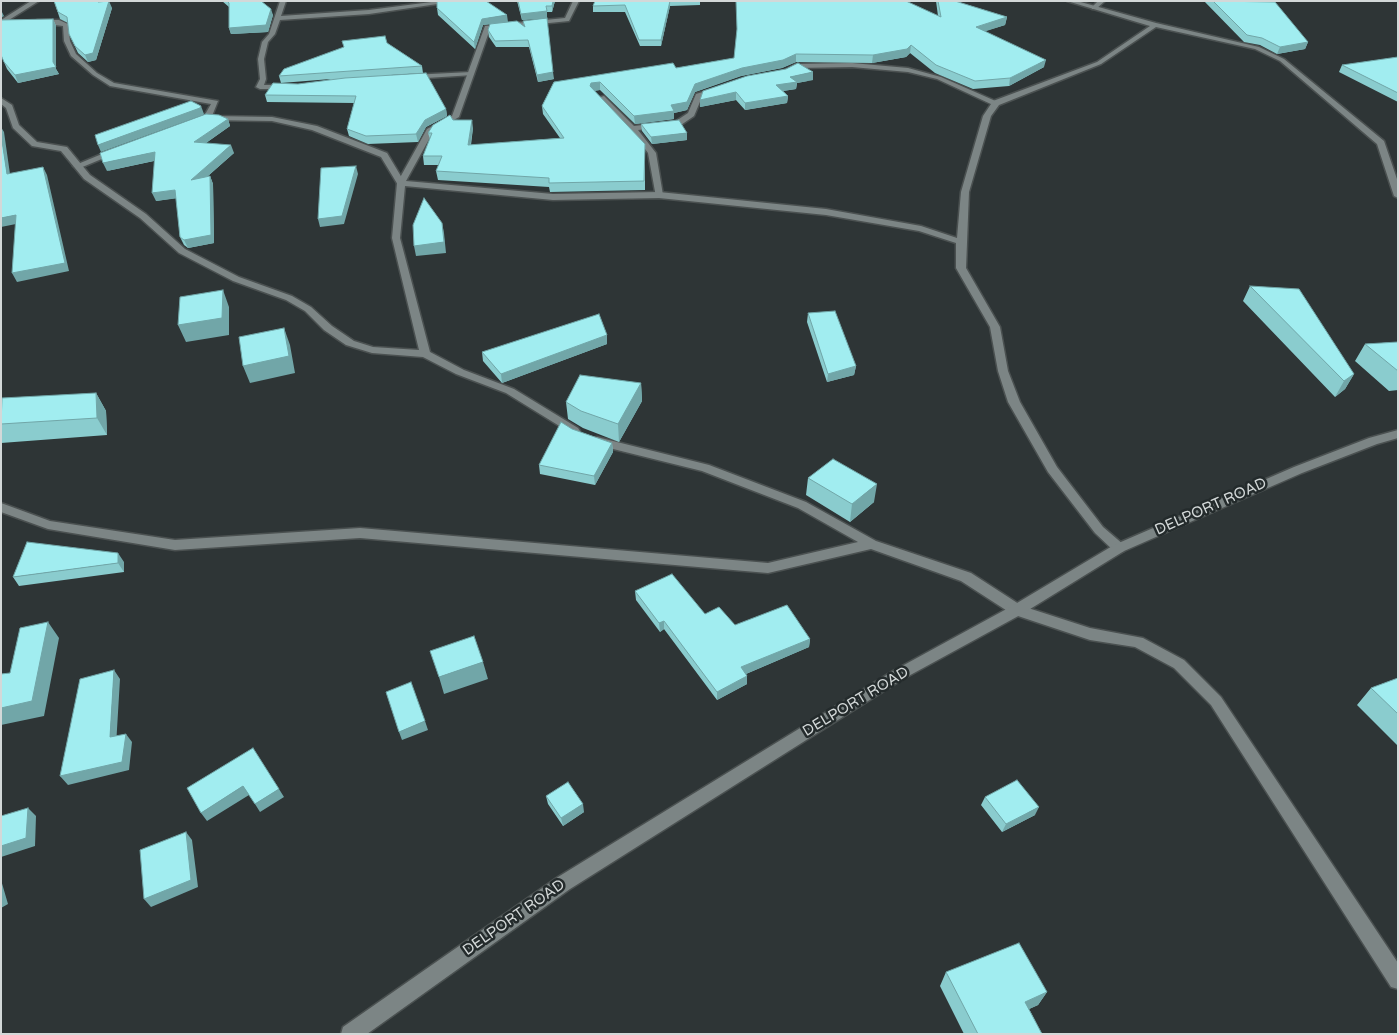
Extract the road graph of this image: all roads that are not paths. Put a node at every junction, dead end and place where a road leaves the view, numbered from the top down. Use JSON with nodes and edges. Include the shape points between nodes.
{"nodes":[{"id":1,"x":36,"y":1,"type":"edge"},
{"id":2,"x":283,"y":1,"type":"edge"},
{"id":3,"x":454,"y":1,"type":"edge"},
{"id":4,"x":576,"y":1,"type":"edge"},
{"id":5,"x":1070,"y":1,"type":"edge"},
{"id":6,"x":1102,"y":1,"type":"edge"},
{"id":7,"x":1094,"y":8,"type":"junction"},
{"id":8,"x":276,"y":18,"type":"junction"},
{"id":9,"x":15,"y":22,"type":"edge"},
{"id":10,"x":30,"y":22,"type":"edge"},
{"id":11,"x":1,"y":23,"type":"edge"},
{"id":12,"x":1155,"y":25,"type":"junction"},
{"id":13,"x":777,"y":73,"type":"edge"},
{"id":14,"x":471,"y":74,"type":"junction"},
{"id":15,"x":407,"y":78,"type":"edge"},
{"id":16,"x":726,"y":86,"type":"edge"},
{"id":17,"x":292,"y":87,"type":"edge"},
{"id":18,"x":596,"y":93,"type":"edge"},
{"id":19,"x":1,"y":100,"type":"edge"},
{"id":20,"x":996,"y":103,"type":"junction"},
{"id":21,"x":207,"y":118,"type":"junction"},
{"id":22,"x":198,"y":121,"type":"edge"},
{"id":23,"x":632,"y":129,"type":"junction"},
{"id":24,"x":124,"y":149,"type":"edge"},
{"id":25,"x":77,"y":166,"type":"junction"},
{"id":26,"x":402,"y":183,"type":"junction"},
{"id":27,"x":659,"y":194,"type":"junction"},
{"id":28,"x":1398,"y":196,"type":"edge"},
{"id":29,"x":961,"y":242,"type":"junction"},
{"id":30,"x":425,"y":354,"type":"junction"},
{"id":31,"x":1398,"y":434,"type":"edge"},
{"id":32,"x":1,"y":507,"type":"edge"},
{"id":33,"x":871,"y":544,"type":"junction"},
{"id":34,"x":1119,"y":548,"type":"junction"},
{"id":35,"x":1017,"y":610,"type":"junction"},
{"id":36,"x":1398,"y":980,"type":"edge"},
{"id":37,"x":350,"y":1034,"type":"edge"}],
"edges":[{"from":1,"to":11,"type":"street"},
{"from":2,"to":8,"type":"street"},
{"from":3,"to":8,"type":"street","via":[[369,12]]},
{"from":4,"to":14,"type":"street","via":[[567,20],[487,27]]},
{"from":5,"to":7,"type":"street"},
{"from":6,"to":7,"type":"street"},
{"from":7,"to":12,"type":"street"},
{"from":8,"to":17,"type":"street","via":[[272,34],[265,42],[260,87]]},
{"from":9,"to":11,"type":"street"},
{"from":10,"to":21,"type":"street","via":[[66,25],[67,41],[73,55],[112,85],[215,103]]},
{"from":12,"to":20,"type":"street","via":[[1099,63]]},
{"from":12,"to":28,"type":"street","via":[[1257,48],[1282,60],[1381,143]]},
{"from":13,"to":20,"type":"street","via":[[796,66],[886,66],[933,77]]},
{"from":14,"to":15,"type":"street"},
{"from":14,"to":26,"type":"street","via":[[455,117],[430,131]]},
{"from":16,"to":23,"type":"street","via":[[699,96],[691,114],[678,123]]},
{"from":18,"to":23,"type":"street"},
{"from":19,"to":25,"type":"street","via":[[10,107],[16,126],[35,144],[64,149]]},
{"from":20,"to":29,"type":"street","via":[[987,116],[964,192]]},
{"from":21,"to":22,"type":"street"},
{"from":21,"to":26,"type":"street","via":[[272,119],[314,128],[384,155]]},
{"from":23,"to":27,"type":"street","via":[[652,153]]},
{"from":24,"to":25,"type":"street"},
{"from":25,"to":30,"type":"street","via":[[87,177],[143,216],[182,251],[236,279],[289,298],[350,343],[372,350]]},
{"from":26,"to":27,"type":"street","via":[[552,196]]},
{"from":26,"to":30,"type":"street","via":[[396,238]]},
{"from":27,"to":29,"type":"street","via":[[826,212],[921,229]]},
{"from":29,"to":34,"type":"street","via":[[961,268],[995,327],[1002,371],[1014,402],[1052,469],[1099,530]]},
{"from":30,"to":33,"type":"street","via":[[510,392],[578,433],[605,444],[705,468],[802,506]]},
{"from":31,"to":34,"type":"street","name":"DELPORT ROAD","via":[[1298,470]]},
{"from":32,"to":33,"type":"street","via":[[48,525],[175,546],[360,533],[768,568]]},
{"from":33,"to":35,"type":"street","via":[[966,577]]},
{"from":34,"to":35,"type":"street","name":"DELPORT ROAD"},
{"from":35,"to":36,"type":"street","via":[[1090,634],[1138,642],[1179,664],[1216,701]]},
{"from":35,"to":37,"type":"street","name":"DELPORT ROAD","via":[[898,675],[572,878]]}]}
